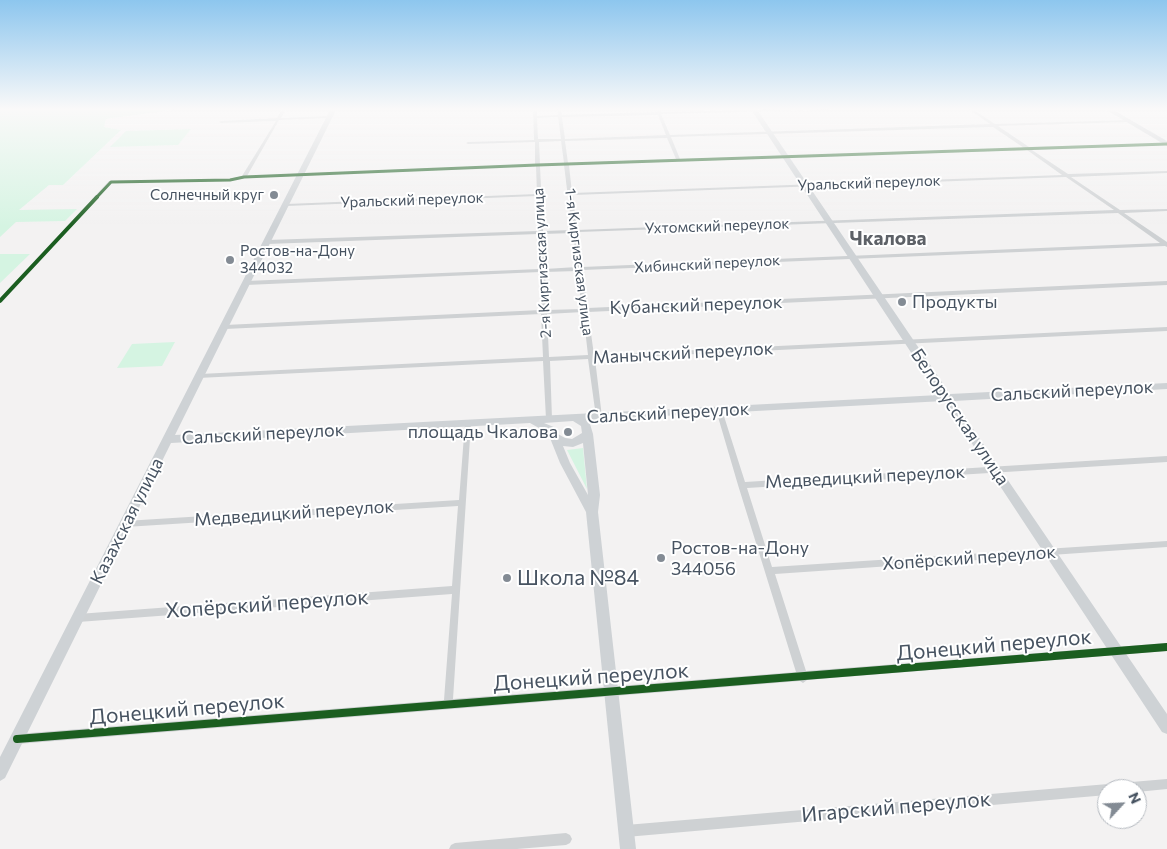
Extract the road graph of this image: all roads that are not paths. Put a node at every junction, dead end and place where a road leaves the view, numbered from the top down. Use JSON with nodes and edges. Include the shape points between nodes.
{"nodes":[{"id":1,"x":262,"y":148,"type":"edge"},
{"id":2,"x":314,"y":148,"type":"edge"},
{"id":3,"x":536,"y":148,"type":"edge"},
{"id":4,"x":564,"y":148,"type":"edge"},
{"id":5,"x":673,"y":148,"type":"edge"},
{"id":6,"x":780,"y":148,"type":"edge"},
{"id":7,"x":1066,"y":148,"type":"edge"},
{"id":8,"x":1028,"y":149,"type":"junction"},
{"id":9,"x":786,"y":157,"type":"junction"},
{"id":10,"x":678,"y":160,"type":"junction"},
{"id":11,"x":566,"y":164,"type":"junction"},
{"id":12,"x":537,"y":165,"type":"junction"},
{"id":13,"x":1167,"y":172,"type":"edge"},
{"id":14,"x":301,"y":175,"type":"junction"},
{"id":15,"x":1067,"y":176,"type":"junction"},
{"id":16,"x":244,"y":177,"type":"junction"},
{"id":17,"x":805,"y":186,"type":"junction"},
{"id":18,"x":570,"y":194,"type":"junction"},
{"id":19,"x":538,"y":195,"type":"junction"},
{"id":20,"x":286,"y":205,"type":"junction"},
{"id":21,"x":1167,"y":210,"type":"edge"},
{"id":22,"x":1119,"y":211,"type":"junction"},
{"id":23,"x":829,"y":222,"type":"junction"},
{"id":24,"x":575,"y":231,"type":"junction"},
{"id":25,"x":540,"y":232,"type":"junction"},
{"id":26,"x":267,"y":242,"type":"junction"},
{"id":27,"x":1166,"y":244,"type":"edge"},
{"id":28,"x":854,"y":258,"type":"junction"},
{"id":29,"x":580,"y":270,"type":"junction"},
{"id":30,"x":542,"y":271,"type":"junction"},
{"id":31,"x":1167,"y":283,"type":"edge"},
{"id":32,"x":246,"y":284,"type":"junction"},
{"id":33,"x":880,"y":297,"type":"junction"},
{"id":34,"x":0,"y":301,"type":"edge"},
{"id":35,"x":585,"y":309,"type":"junction"},
{"id":36,"x":544,"y":311,"type":"junction"},
{"id":37,"x":224,"y":327,"type":"junction"},
{"id":38,"x":1167,"y":329,"type":"edge"},
{"id":39,"x":911,"y":343,"type":"junction"},
{"id":40,"x":591,"y":357,"type":"junction"},
{"id":41,"x":546,"y":359,"type":"junction"},
{"id":42,"x":200,"y":376,"type":"junction"},
{"id":43,"x":1167,"y":386,"type":"edge"},
{"id":44,"x":947,"y":398,"type":"junction"},
{"id":45,"x":719,"y":410,"type":"junction"},
{"id":46,"x":599,"y":417,"type":"junction"},
{"id":47,"x":614,"y":417,"type":"junction"},
{"id":48,"x":571,"y":418,"type":"junction"},
{"id":49,"x":549,"y":419,"type":"junction"},
{"id":50,"x":530,"y":420,"type":"junction"},
{"id":51,"x":468,"y":423,"type":"junction"},
{"id":52,"x":588,"y":432,"type":"junction"},
{"id":53,"x":553,"y":433,"type":"junction"},
{"id":54,"x":168,"y":439,"type":"junction"},
{"id":55,"x":1167,"y":459,"type":"edge"},
{"id":56,"x":996,"y":470,"type":"junction"},
{"id":57,"x":742,"y":484,"type":"junction"},
{"id":58,"x":462,"y":503,"type":"junction"},
{"id":59,"x":592,"y":512,"type":"junction"},
{"id":60,"x":125,"y":524,"type":"junction"},
{"id":61,"x":1167,"y":544,"type":"edge"},
{"id":62,"x":1051,"y":552,"type":"junction"},
{"id":63,"x":771,"y":572,"type":"junction"},
{"id":64,"x":456,"y":590,"type":"junction"},
{"id":65,"x":78,"y":618,"type":"junction"},
{"id":66,"x":1167,"y":648,"type":"edge"},
{"id":67,"x":1118,"y":651,"type":"junction"},
{"id":68,"x":802,"y":678,"type":"junction"},
{"id":69,"x":611,"y":691,"type":"junction"},
{"id":70,"x":448,"y":705,"type":"junction"},
{"id":71,"x":1167,"y":727,"type":"edge"},
{"id":72,"x":17,"y":740,"type":"junction"},
{"id":73,"x":0,"y":773,"type":"edge"},
{"id":74,"x":1167,"y":784,"type":"edge"},
{"id":75,"x":626,"y":831,"type":"junction"},
{"id":76,"x":566,"y":839,"type":"dead end"},
{"id":77,"x":455,"y":849,"type":"edge"},
{"id":78,"x":628,"y":849,"type":"edge"}],
"edges":[{"from":1,"to":16,"type":"street"},
{"from":2,"to":14,"type":"main road","name":"Казахская улица"},
{"from":3,"to":12,"type":"street","name":"2-я Киргизская улица"},
{"from":4,"to":11,"type":"street","name":"1-я Киргизская улица"},
{"from":5,"to":10,"type":"street"},
{"from":6,"to":9,"type":"main road","name":"Белорусская улица"},
{"from":7,"to":8,"type":"street"},
{"from":8,"to":9,"type":"street"},
{"from":8,"to":15,"type":"street"},
{"from":9,"to":10,"type":"street"},
{"from":9,"to":17,"type":"main road","name":"Белорусская улица"},
{"from":10,"to":11,"type":"street"},
{"from":11,"to":12,"type":"street"},
{"from":11,"to":18,"type":"street","name":"1-я Киргизская улица"},
{"from":12,"to":14,"type":"street"},
{"from":12,"to":19,"type":"street","name":"2-я Киргизская улица"},
{"from":13,"to":15,"type":"street","name":"Уральский переулок"},
{"from":14,"to":16,"type":"street"},
{"from":14,"to":20,"type":"main road","name":"Казахская улица"},
{"from":15,"to":17,"type":"street","name":"Уральский переулок"},
{"from":15,"to":22,"type":"street"},
{"from":16,"to":34,"type":"street","via":[[111,182]]},
{"from":17,"to":18,"type":"street","name":"Уральский переулок"},
{"from":17,"to":23,"type":"main road","name":"Белорусская улица"},
{"from":18,"to":24,"type":"street","name":"1-я Киргизская улица"},
{"from":19,"to":20,"type":"street","name":"Уральский переулок"},
{"from":19,"to":25,"type":"street","name":"2-я Киргизская улица"},
{"from":20,"to":26,"type":"main road","name":"Казахская улица"},
{"from":21,"to":22,"type":"street","name":"Ухтомский переулок"},
{"from":22,"to":23,"type":"street","name":"Ухтомский переулок"},
{"from":22,"to":27,"type":"street"},
{"from":23,"to":24,"type":"street","name":"Ухтомский переулок"},
{"from":23,"to":28,"type":"main road","name":"Белорусская улица"},
{"from":24,"to":25,"type":"street","name":"Ухтомский переулок"},
{"from":24,"to":29,"type":"street","name":"1-я Киргизская улица"},
{"from":25,"to":26,"type":"street","name":"Ухтомский переулок"},
{"from":25,"to":30,"type":"street","name":"2-я Киргизская улица"},
{"from":26,"to":32,"type":"main road","name":"Казахская улица"},
{"from":27,"to":28,"type":"street","name":"Хибинский переулок"},
{"from":28,"to":29,"type":"street","name":"Хибинский переулок"},
{"from":28,"to":33,"type":"main road","name":"Белорусская улица"},
{"from":29,"to":30,"type":"street","name":"Хибинский переулок"},
{"from":29,"to":35,"type":"street","name":"1-я Киргизская улица"},
{"from":30,"to":32,"type":"street","name":"Хибинский переулок"},
{"from":30,"to":36,"type":"street","name":"2-я Киргизская улица"},
{"from":31,"to":33,"type":"street","name":"Кубанский переулок"},
{"from":32,"to":37,"type":"main road","name":"Казахская улица"},
{"from":33,"to":35,"type":"street","name":"Кубанский переулок"},
{"from":33,"to":39,"type":"main road","name":"Белорусская улица"},
{"from":35,"to":36,"type":"street","name":"Кубанский переулок"},
{"from":35,"to":40,"type":"street","name":"1-я Киргизская улица"},
{"from":36,"to":37,"type":"street","name":"Кубанский переулок"},
{"from":36,"to":41,"type":"street","name":"2-я Киргизская улица"},
{"from":37,"to":42,"type":"main road","name":"Казахская улица"},
{"from":38,"to":39,"type":"street","name":"Манычский переулок"},
{"from":39,"to":40,"type":"street","name":"Манычский переулок"},
{"from":39,"to":44,"type":"main road","name":"Белорусская улица"},
{"from":40,"to":41,"type":"street","name":"Манычский переулок"},
{"from":40,"to":46,"type":"street","name":"1-я Киргизская улица"},
{"from":41,"to":42,"type":"street","name":"Манычский переулок"},
{"from":41,"to":49,"type":"street","name":"2-я Киргизская улица"},
{"from":42,"to":54,"type":"main road","name":"Казахская улица"},
{"from":43,"to":44,"type":"main road","name":"Сальский переулок"},
{"from":44,"to":45,"type":"main road","name":"Сальский переулок"},
{"from":44,"to":56,"type":"main road","name":"Белорусская улица"},
{"from":45,"to":47,"type":"main road","name":"Сальский переулок"},
{"from":45,"to":57,"type":"street"},
{"from":46,"to":47,"type":"main road","name":"Сальский переулок"},
{"from":46,"to":48,"type":"main road","name":"Сальский переулок"},
{"from":47,"to":52,"type":"main road"},
{"from":48,"to":49,"type":"main road","name":"Сальский переулок"},
{"from":48,"to":52,"type":"main road","via":[[583,422]]},
{"from":48,"to":53,"type":"main road","via":[[556,422]]},
{"from":49,"to":50,"type":"main road","name":"Сальский переулок"},
{"from":50,"to":51,"type":"main road","name":"Сальский переулок"},
{"from":50,"to":53,"type":"main road"},
{"from":51,"to":54,"type":"main road","name":"Сальский переулок"},
{"from":51,"to":58,"type":"street"},
{"from":52,"to":53,"type":"main road","via":[[581,440],[572,443],[563,442]]},
{"from":52,"to":59,"type":"main road","via":[[594,495]]},
{"from":53,"to":59,"type":"main road","via":[[565,463]]},
{"from":54,"to":60,"type":"main road","name":"Казахская улица"},
{"from":55,"to":56,"type":"street","name":"Медведицкий переулок"},
{"from":56,"to":57,"type":"street","name":"Медведицкий переулок"},
{"from":56,"to":62,"type":"main road","name":"Белорусская улица"},
{"from":57,"to":63,"type":"street"},
{"from":58,"to":60,"type":"street","name":"Медведицкий переулок"},
{"from":58,"to":64,"type":"street"},
{"from":59,"to":69,"type":"main road"},
{"from":60,"to":65,"type":"main road","name":"Казахская улица"},
{"from":61,"to":62,"type":"street","name":"Хопёрский переулок"},
{"from":62,"to":63,"type":"street","name":"Хопёрский переулок"},
{"from":62,"to":67,"type":"main road","name":"Белорусская улица"},
{"from":63,"to":68,"type":"street"},
{"from":64,"to":65,"type":"street","name":"Хопёрский переулок"},
{"from":64,"to":70,"type":"street"},
{"from":65,"to":72,"type":"main road","name":"Казахская улица"},
{"from":66,"to":67,"type":"street","name":"Донецкий переулок"},
{"from":67,"to":68,"type":"street","name":"Донецкий переулок"},
{"from":67,"to":71,"type":"main road","name":"Белорусская улица"},
{"from":68,"to":69,"type":"street","name":"Донецкий переулок"},
{"from":69,"to":70,"type":"street","name":"Донецкий переулок"},
{"from":69,"to":75,"type":"main road"},
{"from":70,"to":72,"type":"street","name":"Донецкий переулок"},
{"from":72,"to":73,"type":"main road","name":"Казахская улица"},
{"from":74,"to":75,"type":"street","name":"Игарский переулок"},
{"from":75,"to":78,"type":"main road"},
{"from":76,"to":77,"type":"street"}]}
